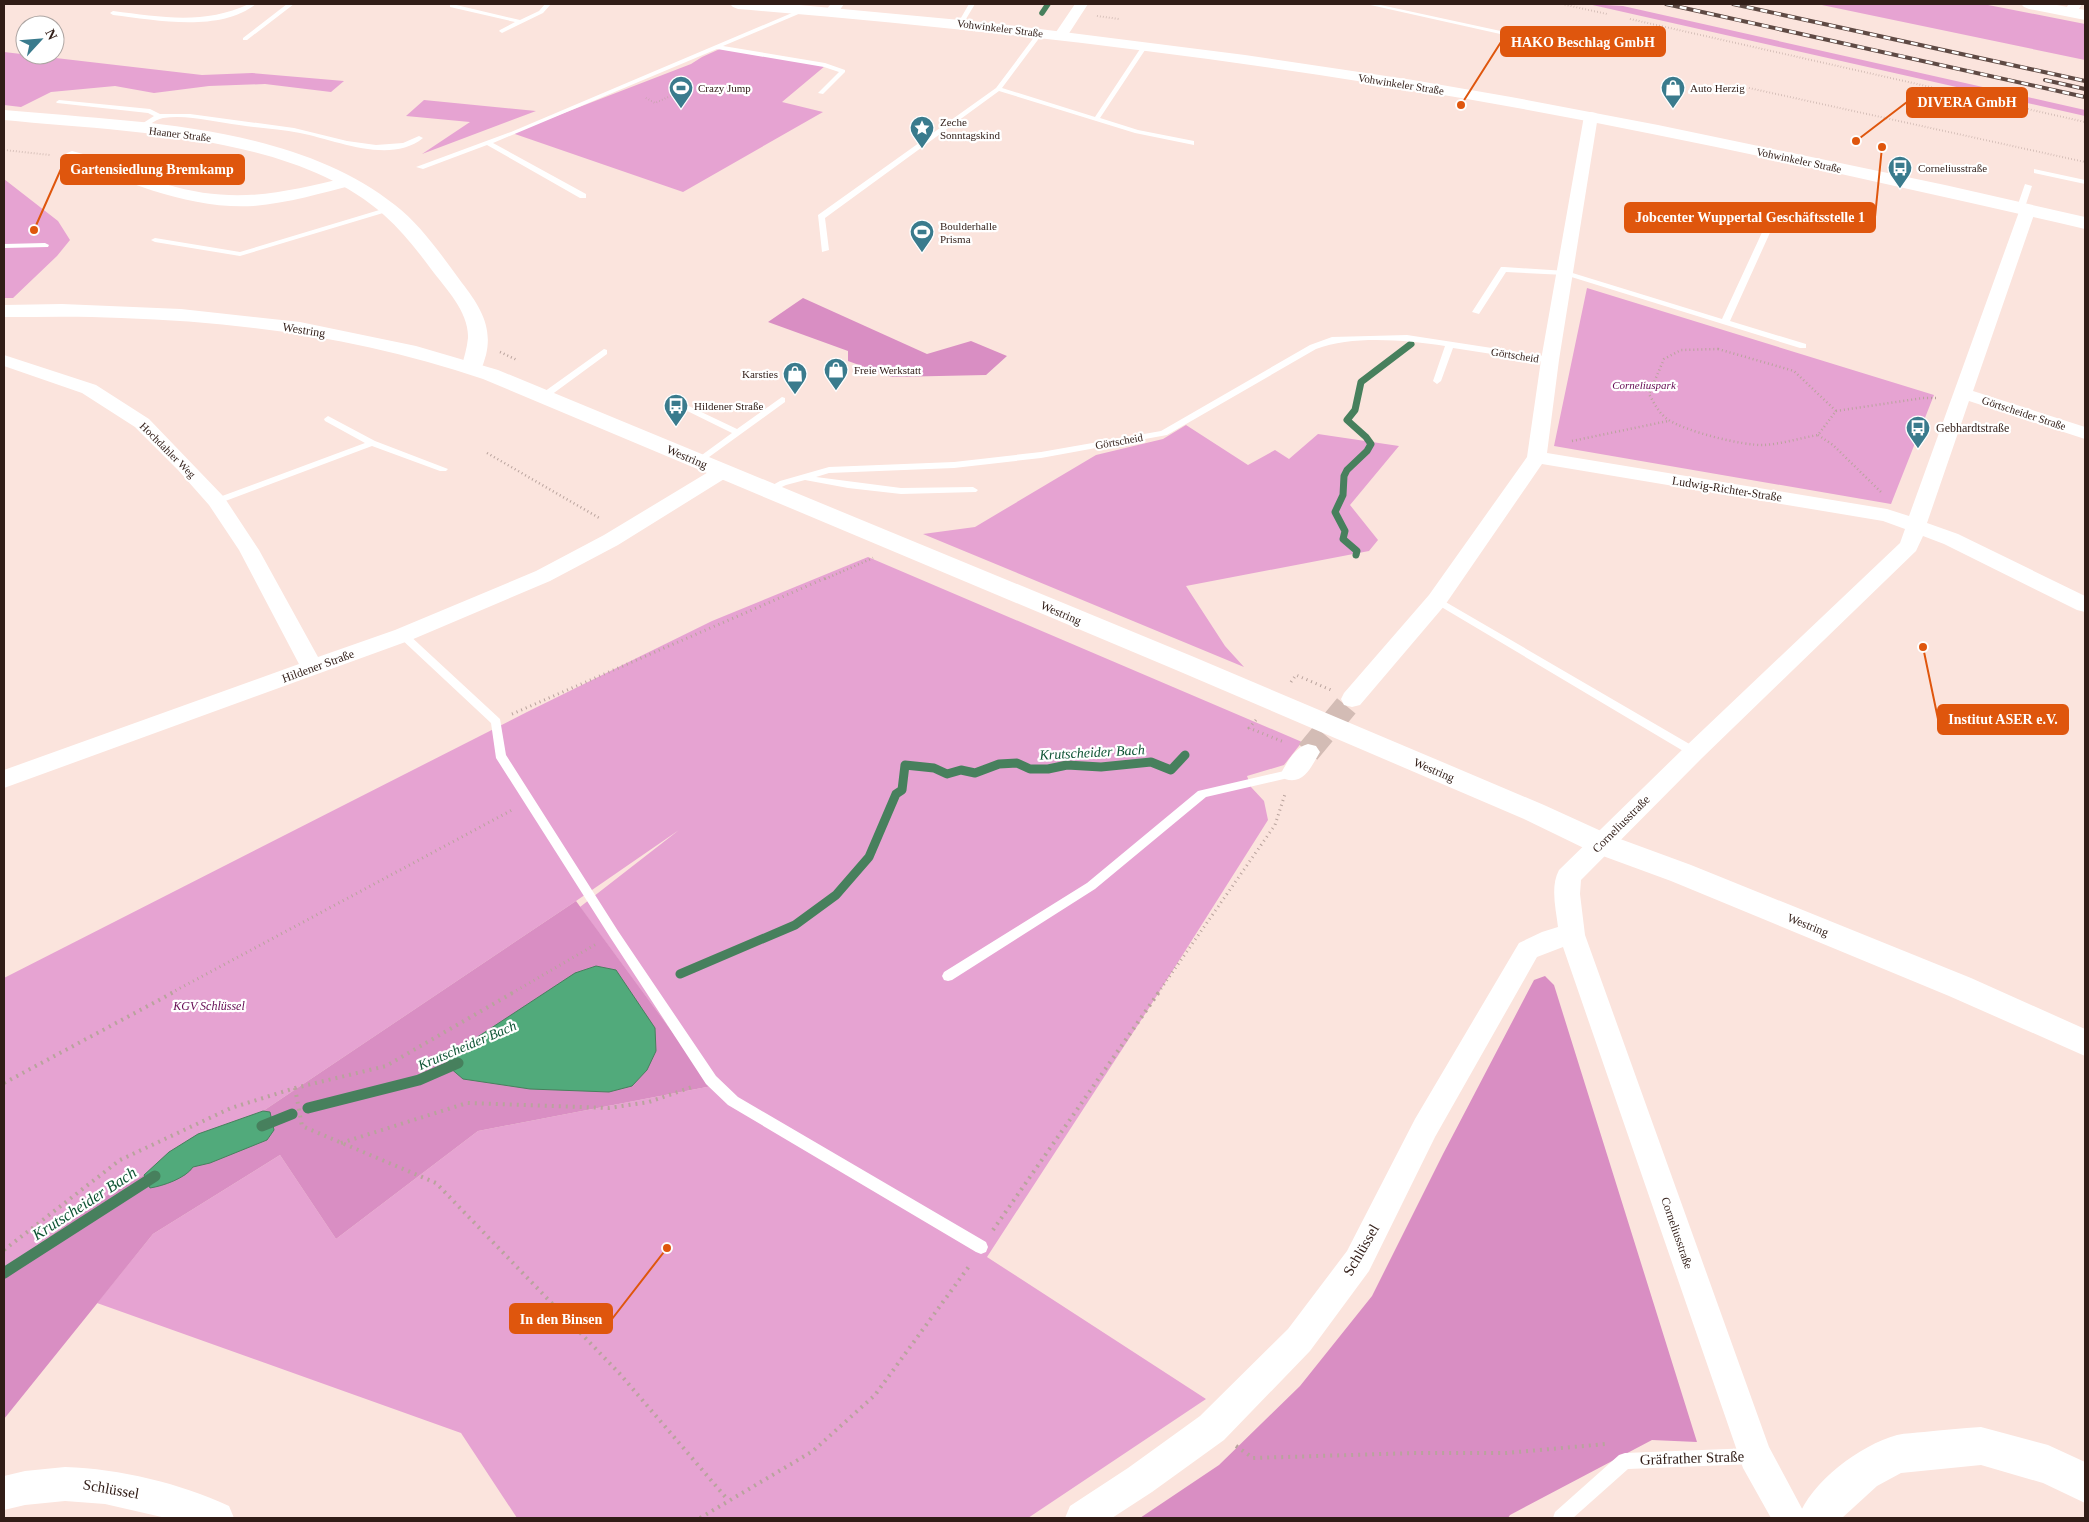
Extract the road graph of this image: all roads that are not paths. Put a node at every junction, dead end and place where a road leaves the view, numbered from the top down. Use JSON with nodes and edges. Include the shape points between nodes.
{"nodes":[{"id":1,"x":252,"y":4,"type":"edge"},
{"id":2,"x":291,"y":4,"type":"edge"},
{"id":3,"x":548,"y":4,"type":"edge"},
{"id":4,"x":738,"y":4,"type":"edge"},
{"id":5,"x":972,"y":4,"type":"edge"},
{"id":6,"x":1081,"y":4,"type":"edge"},
{"id":7,"x":1369,"y":4,"type":"edge"},
{"id":8,"x":2029,"y":4,"type":"edge"},
{"id":9,"x":452,"y":6,"type":"dead end"},
{"id":10,"x":835,"y":7,"type":"edge"},
{"id":11,"x":2072,"y":8,"type":"edge"},
{"id":12,"x":806,"y":9,"type":"junction"},
{"id":13,"x":113,"y":13,"type":"dead end"},
{"id":14,"x":2085,"y":15,"type":"edge"},
{"id":15,"x":522,"y":22,"type":"junction"},
{"id":16,"x":961,"y":23,"type":"junction"},
{"id":17,"x":1616,"y":26,"type":"dead end"},
{"id":18,"x":502,"y":31,"type":"dead end"},
{"id":19,"x":1040,"y":33,"type":"junction"},
{"id":20,"x":1061,"y":35,"type":"junction"},
{"id":21,"x":245,"y":39,"type":"dead end"},
{"id":22,"x":716,"y":47,"type":"junction"},
{"id":23,"x":1144,"y":47,"type":"junction"},
{"id":24,"x":998,"y":89,"type":"junction"},
{"id":25,"x":820,"y":93,"type":"dead end"},
{"id":26,"x":59,"y":102,"type":"dead end"},
{"id":27,"x":4,"y":115,"type":"edge"},
{"id":28,"x":160,"y":116,"type":"junction"},
{"id":29,"x":1591,"y":116,"type":"junction"},
{"id":30,"x":1096,"y":120,"type":"junction"},
{"id":31,"x":139,"y":128,"type":"junction"},
{"id":32,"x":419,"y":138,"type":"dead end"},
{"id":33,"x":487,"y":142,"type":"junction"},
{"id":34,"x":1191,"y":143,"type":"dead end"},
{"id":35,"x":72,"y":156,"type":"road end"},
{"id":36,"x":420,"y":167,"type":"dead end"},
{"id":37,"x":2037,"y":171,"type":"dead end"},
{"id":38,"x":349,"y":182,"type":"junction"},
{"id":39,"x":2085,"y":182,"type":"edge"},
{"id":40,"x":2028,"y":186,"type":"dead end"},
{"id":41,"x":582,"y":196,"type":"dead end"},
{"id":42,"x":2024,"y":208,"type":"junction"},
{"id":43,"x":389,"y":210,"type":"junction"},
{"id":44,"x":1774,"y":215,"type":"dead end"},
{"id":45,"x":2084,"y":219,"type":"edge"},
{"id":46,"x":155,"y":240,"type":"dead end"},
{"id":47,"x":45,"y":245,"type":"dead end"},
{"id":48,"x":4,"y":246,"type":"edge"},
{"id":49,"x":825,"y":250,"type":"dead end"},
{"id":50,"x":1566,"y":273,"type":"junction"},
{"id":51,"x":4,"y":311,"type":"edge"},
{"id":52,"x":1476,"y":312,"type":"dead end"},
{"id":53,"x":1725,"y":322,"type":"junction"},
{"id":54,"x":1450,"y":345,"type":"junction"},
{"id":55,"x":1803,"y":346,"type":"dead end"},
{"id":56,"x":604,"y":352,"type":"dead end"},
{"id":57,"x":4,"y":360,"type":"edge"},
{"id":58,"x":1550,"y":360,"type":"junction"},
{"id":59,"x":472,"y":368,"type":"junction"},
{"id":60,"x":1437,"y":381,"type":"dead end"},
{"id":61,"x":544,"y":396,"type":"junction"},
{"id":62,"x":1961,"y":396,"type":"junction"},
{"id":63,"x":782,"y":400,"type":"dead end"},
{"id":64,"x":671,"y":401,"type":"dead end"},
{"id":65,"x":328,"y":419,"type":"dead end"},
{"id":66,"x":737,"y":432,"type":"junction"},
{"id":67,"x":2085,"y":433,"type":"edge"},
{"id":68,"x":372,"y":443,"type":"junction"},
{"id":69,"x":1537,"y":457,"type":"junction"},
{"id":70,"x":698,"y":462,"type":"junction"},
{"id":71,"x":443,"y":468,"type":"dead end"},
{"id":72,"x":722,"y":472,"type":"junction"},
{"id":73,"x":805,"y":477,"type":"junction"},
{"id":74,"x":973,"y":490,"type":"dead end"},
{"id":75,"x":767,"y":491,"type":"junction"},
{"id":76,"x":217,"y":501,"type":"junction"},
{"id":77,"x":1915,"y":525,"type":"junction"},
{"id":78,"x":1437,"y":600,"type":"junction"},
{"id":79,"x":2085,"y":604,"type":"edge"},
{"id":80,"x":403,"y":635,"type":"junction"},
{"id":81,"x":312,"y":667,"type":"junction"},
{"id":82,"x":1352,"y":699,"type":"tunnel mouth"},
{"id":83,"x":1308,"y":752,"type":"tunnel mouth"},
{"id":84,"x":1694,"y":752,"type":"junction"},
{"id":85,"x":1293,"y":773,"type":"joint"},
{"id":86,"x":4,"y":779,"type":"edge"},
{"id":87,"x":1602,"y":844,"type":"junction"},
{"id":88,"x":1572,"y":934,"type":"junction"},
{"id":89,"x":948,"y":976,"type":"dead end"},
{"id":90,"x":2085,"y":1043,"type":"edge"},
{"id":91,"x":981,"y":1248,"type":"road end"},
{"id":92,"x":1755,"y":1456,"type":"junction"},
{"id":93,"x":2085,"y":1483,"type":"edge"},
{"id":94,"x":4,"y":1493,"type":"edge"},
{"id":95,"x":217,"y":1518,"type":"edge"},
{"id":96,"x":1082,"y":1518,"type":"edge"},
{"id":97,"x":1561,"y":1518,"type":"edge"},
{"id":98,"x":1790,"y":1518,"type":"edge"},
{"id":99,"x":1818,"y":1518,"type":"edge"}],
"edges":[{"from":1,"to":13,"type":"lane","via":[[224,17],[198,21]]},
{"from":2,"to":21,"type":"lane"},
{"from":3,"to":15,"type":"lane","via":[[541,12]]},
{"from":4,"to":12,"type":"main road","name":"Vohwinkeler Straße"},
{"from":5,"to":16,"type":"lane"},
{"from":6,"to":20,"type":"street"},
{"from":7,"to":17,"type":"lane","via":[[1590,52]]},
{"from":8,"to":11,"type":"main road"},
{"from":9,"to":15,"type":"lane"},
{"from":10,"to":12,"type":"main road","name":"Vohwinkeler Straße"},
{"from":10,"to":16,"type":"main road","name":"Vohwinkeler Straße"},
{"from":11,"to":14,"type":"main road"},
{"from":12,"to":22,"type":"lane"},
{"from":15,"to":18,"type":"lane"},
{"from":16,"to":19,"type":"main road","name":"Vohwinkeler Straße"},
{"from":19,"to":20,"type":"main road","name":"Vohwinkeler Straße"},
{"from":19,"to":24,"type":"lane"},
{"from":20,"to":23,"type":"main road","name":"Vohwinkeler Straße"},
{"from":22,"to":25,"type":"lane","via":[[844,71]]},
{"from":22,"to":33,"type":"lane"},
{"from":23,"to":29,"type":"main road","name":"Vohwinkeler Straße","via":[[1413,85]]},
{"from":23,"to":30,"type":"lane"},
{"from":24,"to":30,"type":"lane"},
{"from":24,"to":49,"type":"lane","via":[[821,217]]},
{"from":26,"to":28,"type":"lane","via":[[150,111]]},
{"from":27,"to":31,"type":"main road","name":"Haaner Straße"},
{"from":28,"to":31,"type":"lane"},
{"from":28,"to":32,"type":"lane","via":[[187,116],[302,132],[376,148],[411,143]]},
{"from":29,"to":42,"type":"main road","name":"Vohwinkeler Straße"},
{"from":29,"to":50,"type":"street"},
{"from":30,"to":34,"type":"lane"},
{"from":31,"to":38,"type":"main road","name":"Haaner Straße","via":[[186,133],[256,147],[305,162]]},
{"from":33,"to":36,"type":"lane"},
{"from":33,"to":41,"type":"lane"},
{"from":35,"to":38,"type":"street","via":[[153,186],[214,199],[270,199]]},
{"from":37,"to":39,"type":"lane"},
{"from":38,"to":43,"type":"main road","name":"Haaner Straße"},
{"from":40,"to":42,"type":"lane"},
{"from":42,"to":45,"type":"main road","name":"Vohwinkeler Straße"},
{"from":42,"to":62,"type":"street","name":"Corneliusstraße"},
{"from":43,"to":46,"type":"lane","via":[[240,254]]},
{"from":43,"to":59,"type":"main road","name":"Haaner Straße","via":[[413,232],[473,316],[478,335]]},
{"from":44,"to":53,"type":"lane"},
{"from":47,"to":48,"type":"lane"},
{"from":50,"to":52,"type":"lane","via":[[1504,269]]},
{"from":50,"to":53,"type":"lane"},
{"from":50,"to":58,"type":"street"},
{"from":51,"to":59,"type":"main road","name":"Westring","via":[[66,310],[226,318],[340,336]]},
{"from":53,"to":55,"type":"lane"},
{"from":54,"to":58,"type":"lane","name":"Görtscheid"},
{"from":54,"to":60,"type":"lane"},
{"from":54,"to":73,"type":"lane","name":"Görtscheid","via":[[1408,338],[1332,340],[1313,347],[1164,433],[1022,458],[954,466],[829,470]]},
{"from":56,"to":61,"type":"lane"},
{"from":57,"to":76,"type":"street","name":"Hochdahler Weg","via":[[90,389],[142,423]]},
{"from":58,"to":69,"type":"street"},
{"from":59,"to":61,"type":"main road","name":"Westring"},
{"from":61,"to":70,"type":"main road","name":"Westring"},
{"from":62,"to":67,"type":"street","name":"Görtscheider Straße"},
{"from":62,"to":77,"type":"street","name":"Corneliusstraße"},
{"from":63,"to":66,"type":"lane"},
{"from":64,"to":66,"type":"lane"},
{"from":65,"to":68,"type":"lane"},
{"from":66,"to":70,"type":"lane"},
{"from":68,"to":71,"type":"lane"},
{"from":68,"to":76,"type":"lane"},
{"from":69,"to":77,"type":"street","name":"Ludwig-Richter-Straße","via":[[1888,515]]},
{"from":69,"to":78,"type":"street"},
{"from":70,"to":72,"type":"main road","name":"Westring"},
{"from":72,"to":75,"type":"main road","name":"Westring"},
{"from":72,"to":80,"type":"street","name":"Hildener Straße","via":[[543,576]]},
{"from":73,"to":74,"type":"lane","via":[[901,491]]},
{"from":73,"to":75,"type":"lane","name":"Görtscheid"},
{"from":75,"to":87,"type":"main road","name":"Westring","via":[[1534,812]]},
{"from":76,"to":81,"type":"street","name":"Hochdahler Weg","via":[[249,550]]},
{"from":77,"to":79,"type":"street"},
{"from":77,"to":84,"type":"street","name":"Corneliusstraße","via":[[1909,546]]},
{"from":78,"to":82,"type":"street"},
{"from":78,"to":84,"type":"lane"},
{"from":80,"to":81,"type":"street","name":"Hildener Straße"},
{"from":80,"to":91,"type":"lane","via":[[496,722],[500,755],[711,1080],[733,1101]]},
{"from":81,"to":86,"type":"street","name":"Hildener Straße"},
{"from":83,"to":85,"type":"street"},
{"from":84,"to":87,"type":"street","name":"Corneliusstraße"},
{"from":85,"to":89,"type":"lane","via":[[1202,794],[1091,886]]},
{"from":87,"to":88,"type":"street","name":"Corneliusstraße","via":[[1568,877]]},
{"from":87,"to":90,"type":"main road","name":"Westring","via":[[1960,987]]},
{"from":88,"to":92,"type":"street","name":"Corneliusstraße"},
{"from":88,"to":96,"type":"street","name":"Schlüssel","via":[[1528,950],[1425,1128],[1358,1261],[1299,1340],[1212,1428]]},
{"from":92,"to":97,"type":"lane","name":"Gräfrather Straße","via":[[1625,1460]]},
{"from":92,"to":98,"type":"street","name":"Corneliusstraße"},
{"from":93,"to":99,"type":"main road","via":[[2048,1465],[1981,1446],[1898,1454],[1863,1472],[1830,1502]]},
{"from":94,"to":95,"type":"street","name":"Schlüssel","via":[[28,1485],[77,1483],[133,1492]]}]}
